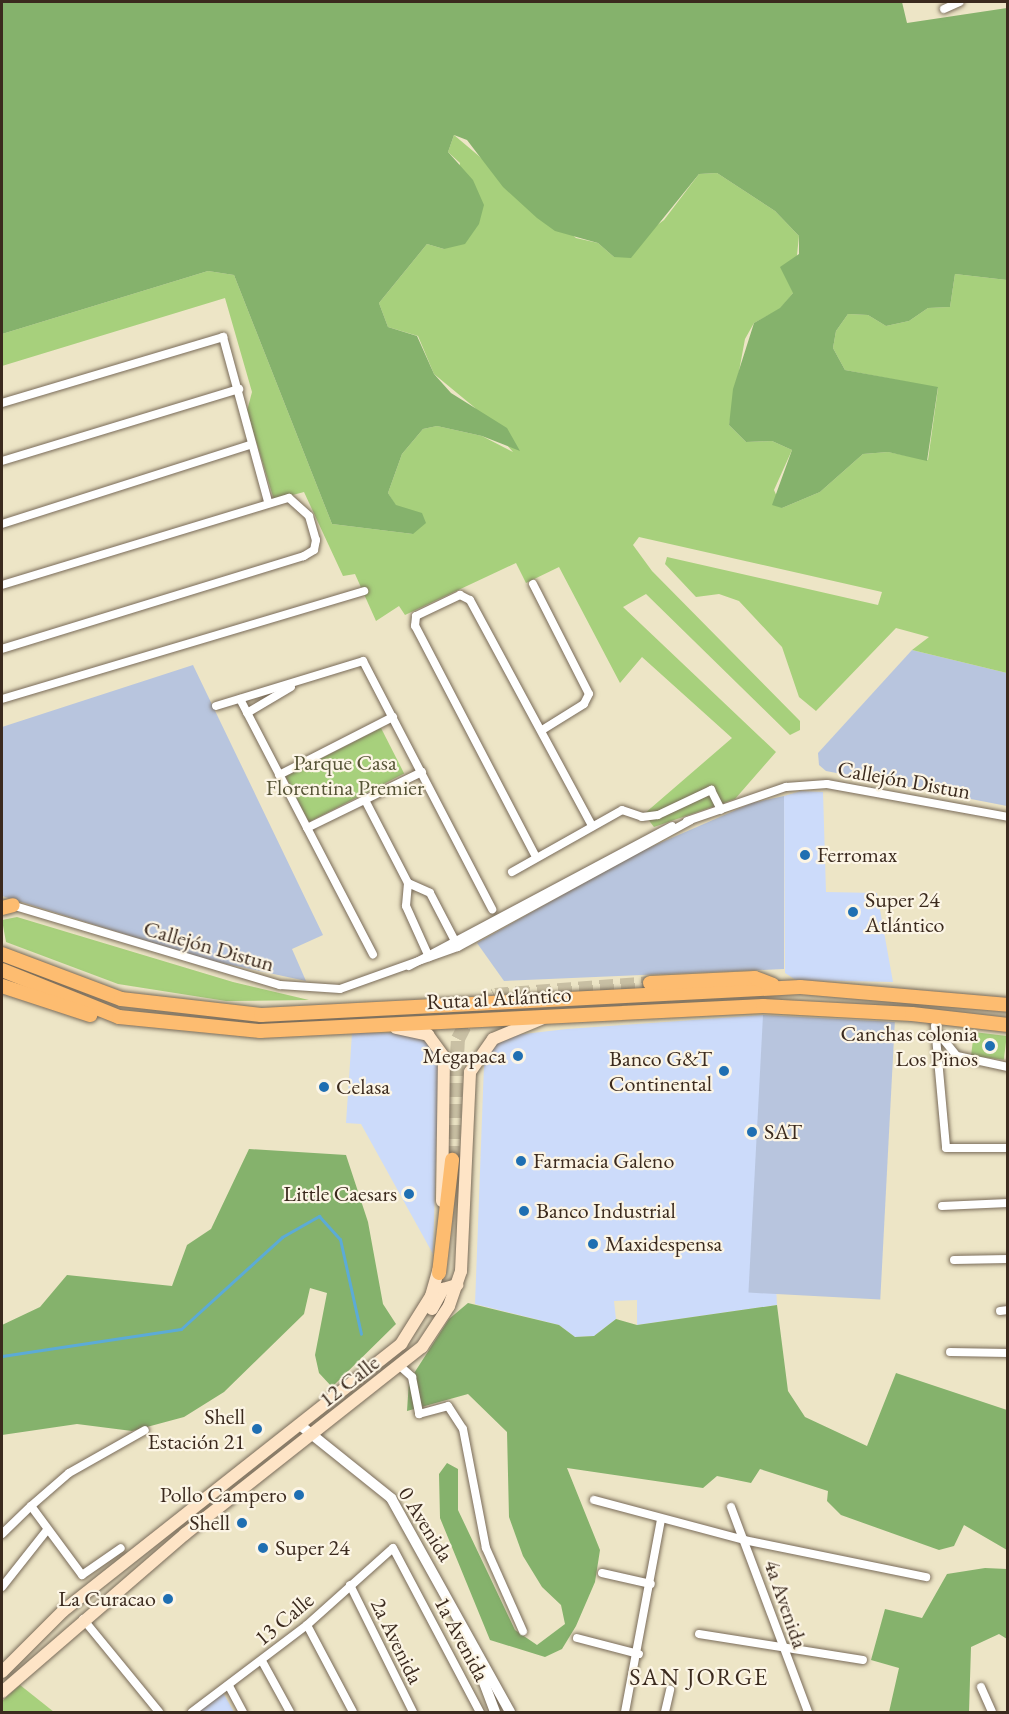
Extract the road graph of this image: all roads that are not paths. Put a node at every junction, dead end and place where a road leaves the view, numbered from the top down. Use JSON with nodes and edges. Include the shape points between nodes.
{"nodes":[{"id":1,"x":960,"y":2,"type":"edge"},
{"id":2,"x":944,"y":9,"type":"dead end"},
{"id":3,"x":239,"y":389,"type":"junction"},
{"id":4,"x":2,"y":403,"type":"edge"},
{"id":5,"x":250,"y":445,"type":"junction"},
{"id":6,"x":2,"y":461,"type":"edge"},
{"id":7,"x":268,"y":502,"type":"junction"},
{"id":8,"x":2,"y":524,"type":"edge"},
{"id":9,"x":533,"y":584,"type":"dead end"},
{"id":10,"x":2,"y":585,"type":"edge"},
{"id":11,"x":364,"y":591,"type":"dead end"},
{"id":12,"x":2,"y":649,"type":"edge"},
{"id":13,"x":304,"y":679,"type":"junction"},
{"id":14,"x":2,"y":699,"type":"edge"},
{"id":15,"x":240,"y":699,"type":"junction"},
{"id":16,"x":216,"y":706,"type":"dead end"},
{"id":17,"x":247,"y":713,"type":"junction"},
{"id":18,"x":393,"y":717,"type":"junction"},
{"id":19,"x":542,"y":730,"type":"junction"},
{"id":20,"x":422,"y":772,"type":"junction"},
{"id":21,"x":279,"y":775,"type":"junction"},
{"id":22,"x":365,"y":800,"type":"junction"},
{"id":23,"x":721,"y":810,"type":"junction"},
{"id":24,"x":1008,"y":818,"type":"edge"},
{"id":25,"x":592,"y":826,"type":"junction"},
{"id":26,"x":307,"y":828,"type":"junction"},
{"id":27,"x":536,"y":857,"type":"junction"},
{"id":28,"x":512,"y":872,"type":"dead end"},
{"id":29,"x":408,"y":883,"type":"junction"},
{"id":30,"x":5,"y":905,"type":"edge"},
{"id":31,"x":492,"y":909,"type":"dead end"},
{"id":32,"x":456,"y":943,"type":"junction"},
{"id":33,"x":2,"y":954,"type":"edge"},
{"id":34,"x":373,"y":955,"type":"dead end"},
{"id":35,"x":429,"y":957,"type":"junction"},
{"id":36,"x":2,"y":970,"type":"edge"},
{"id":37,"x":650,"y":983,"type":"tunnel mouth"},
{"id":38,"x":2,"y":986,"type":"edge"},
{"id":39,"x":780,"y":988,"type":"junction"},
{"id":40,"x":1008,"y":1005,"type":"edge"},
{"id":41,"x":549,"y":1016,"type":"junction"},
{"id":42,"x":119,"y":1017,"type":"junction"},
{"id":43,"x":1008,"y":1025,"type":"edge"},
{"id":44,"x":353,"y":1027,"type":"junction"},
{"id":45,"x":1008,"y":1067,"type":"edge"},
{"id":46,"x":1008,"y":1148,"type":"edge"},
{"id":47,"x":452,"y":1160,"type":"tunnel mouth"},
{"id":48,"x":1008,"y":1203,"type":"edge"},
{"id":49,"x":942,"y":1206,"type":"dead end"},
{"id":50,"x":1008,"y":1259,"type":"edge"},
{"id":51,"x":954,"y":1260,"type":"dead end"},
{"id":52,"x":439,"y":1273,"type":"junction"},
{"id":53,"x":458,"y":1285,"type":"junction"},
{"id":54,"x":414,"y":1329,"type":"junction"},
{"id":55,"x":950,"y":1352,"type":"dead end"},
{"id":56,"x":1008,"y":1353,"type":"edge"},
{"id":57,"x":401,"y":1367,"type":"junction"},
{"id":58,"x":300,"y":1425,"type":"junction"},
{"id":59,"x":145,"y":1430,"type":"dead end"},
{"id":60,"x":311,"y":1438,"type":"junction"},
{"id":61,"x":594,"y":1500,"type":"dead end"},
{"id":62,"x":31,"y":1506,"type":"junction"},
{"id":63,"x":731,"y":1507,"type":"dead end"},
{"id":64,"x":661,"y":1520,"type":"junction"},
{"id":65,"x":47,"y":1530,"type":"junction"},
{"id":66,"x":2,"y":1534,"type":"edge"},
{"id":67,"x":744,"y":1540,"type":"junction"},
{"id":68,"x":122,"y":1548,"type":"dead end"},
{"id":69,"x":395,"y":1550,"type":"joint"},
{"id":70,"x":602,"y":1573,"type":"dead end"},
{"id":71,"x":926,"y":1577,"type":"dead end"},
{"id":72,"x":651,"y":1584,"type":"junction"},
{"id":73,"x":350,"y":1585,"type":"junction"},
{"id":74,"x":2,"y":1587,"type":"edge"},
{"id":75,"x":83,"y":1619,"type":"junction"},
{"id":76,"x":308,"y":1625,"type":"junction"},
{"id":77,"x":523,"y":1631,"type":"dead end"},
{"id":78,"x":699,"y":1634,"type":"dead end"},
{"id":79,"x":577,"y":1638,"type":"dead end"},
{"id":80,"x":469,"y":1639,"type":"junction"},
{"id":81,"x":781,"y":1648,"type":"junction"},
{"id":82,"x":639,"y":1654,"type":"junction"},
{"id":83,"x":862,"y":1660,"type":"dead end"},
{"id":84,"x":262,"y":1661,"type":"junction"},
{"id":85,"x":2,"y":1672,"type":"edge"},
{"id":86,"x":229,"y":1686,"type":"junction"},
{"id":87,"x":981,"y":1687,"type":"dead end"},
{"id":88,"x":670,"y":1690,"type":"dead end"},
{"id":89,"x":2,"y":1692,"type":"edge"},
{"id":90,"x":159,"y":1713,"type":"edge"},
{"id":91,"x":192,"y":1713,"type":"edge"},
{"id":92,"x":243,"y":1713,"type":"edge"},
{"id":93,"x":290,"y":1713,"type":"edge"},
{"id":94,"x":353,"y":1713,"type":"edge"},
{"id":95,"x":413,"y":1713,"type":"edge"},
{"id":96,"x":480,"y":1713,"type":"edge"},
{"id":97,"x":495,"y":1713,"type":"edge"},
{"id":98,"x":510,"y":1713,"type":"edge"},
{"id":99,"x":625,"y":1713,"type":"edge"},
{"id":100,"x":665,"y":1713,"type":"edge"},
{"id":101,"x":808,"y":1713,"type":"edge"},
{"id":102,"x":992,"y":1713,"type":"edge"}],
"edges":[{"from":1,"to":2,"type":"street"},
{"from":3,"to":4,"type":"street","via":[[223,337]]},
{"from":3,"to":5,"type":"street"},
{"from":3,"to":6,"type":"street"},
{"from":5,"to":7,"type":"street"},
{"from":5,"to":8,"type":"street"},
{"from":7,"to":10,"type":"street"},
{"from":7,"to":12,"type":"street","via":[[289,498],[300,505],[309,516],[314,550]]},
{"from":9,"to":19,"type":"street","via":[[589,694],[584,704]]},
{"from":11,"to":14,"type":"street"},
{"from":13,"to":15,"type":"street"},
{"from":13,"to":17,"type":"street"},
{"from":13,"to":18,"type":"street","via":[[363,661]]},
{"from":15,"to":16,"type":"street"},
{"from":15,"to":17,"type":"street"},
{"from":17,"to":21,"type":"street"},
{"from":18,"to":20,"type":"street"},
{"from":18,"to":21,"type":"street"},
{"from":19,"to":25,"type":"street"},
{"from":19,"to":27,"type":"street","via":[[467,596],[416,616],[415,626]]},
{"from":20,"to":22,"type":"street"},
{"from":20,"to":31,"type":"street"},
{"from":21,"to":26,"type":"street"},
{"from":22,"to":26,"type":"street"},
{"from":22,"to":29,"type":"street"},
{"from":23,"to":24,"type":"street","name":"Callejón Distun","via":[[786,787],[827,784]]},
{"from":23,"to":25,"type":"street","via":[[711,790],[703,790],[658,815],[642,817],[622,810]]},
{"from":23,"to":32,"type":"street","name":"Callejón Distun","via":[[690,820]]},
{"from":25,"to":27,"type":"street"},
{"from":26,"to":34,"type":"street"},
{"from":27,"to":28,"type":"street"},
{"from":29,"to":32,"type":"street","via":[[430,893]]},
{"from":29,"to":35,"type":"street","via":[[406,906]]},
{"from":30,"to":35,"type":"street","name":"Callejón Distun","via":[[280,985],[340,989]]},
{"from":32,"to":35,"type":"street","name":"Callejón Distun"},
{"from":33,"to":39,"type":"highway","name":"Ruta al Atlántico","via":[[121,999],[261,1015]]},
{"from":36,"to":42,"type":"highway","name":"Ruta al Atlántico"},
{"from":37,"to":39,"type":"highway","via":[[754,978]]},
{"from":38,"to":42,"type":"highway","via":[[68,1010]]},
{"from":39,"to":40,"type":"highway","name":"Ruta al Atlántico","via":[[857,989]]},
{"from":41,"to":43,"type":"highway","name":"Ruta al Atlántico","via":[[782,1006]]},
{"from":41,"to":44,"type":"highway","name":"Ruta al Atlántico"},
{"from":41,"to":53,"type":"main road","name":"12 Calle","via":[[493,1038],[470,1072]]},
{"from":42,"to":44,"type":"highway","name":"Ruta al Atlántico","via":[[260,1031]]},
{"from":44,"to":52,"type":"main road","name":"12 Calle","via":[[420,1032],[437,1043],[444,1057]]},
{"from":45,"to":46,"type":"street","via":[[957,1056],[937,1030],[946,1148]]},
{"from":47,"to":52,"type":"highway"},
{"from":48,"to":49,"type":"street"},
{"from":50,"to":51,"type":"street"},
{"from":52,"to":54,"type":"main road","name":"12 Calle"},
{"from":53,"to":54,"type":"main road","via":[[444,1289]]},
{"from":53,"to":57,"type":"main road","name":"12 Calle","via":[[431,1335]]},
{"from":54,"to":58,"type":"main road","name":"12 Calle","via":[[384,1359]]},
{"from":55,"to":56,"type":"street"},
{"from":57,"to":60,"type":"main road","name":"12 Calle"},
{"from":57,"to":77,"type":"street","via":[[412,1377],[419,1414],[448,1406],[463,1429],[486,1548]]},
{"from":58,"to":60,"type":"street","name":"0 Avenida"},
{"from":58,"to":85,"type":"main road","name":"12 Calle","via":[[63,1611]]},
{"from":59,"to":62,"type":"street","via":[[79,1467]]},
{"from":60,"to":75,"type":"main road","name":"12 Calle"},
{"from":60,"to":80,"type":"street","name":"0 Avenida","via":[[391,1498]]},
{"from":61,"to":64,"type":"street"},
{"from":62,"to":65,"type":"street"},
{"from":62,"to":66,"type":"street"},
{"from":63,"to":67,"type":"street","name":"4a Avenida"},
{"from":64,"to":67,"type":"street"},
{"from":64,"to":72,"type":"street"},
{"from":65,"to":68,"type":"street","via":[[84,1575]]},
{"from":65,"to":74,"type":"street"},
{"from":67,"to":71,"type":"street"},
{"from":67,"to":81,"type":"street","name":"4a Avenida"},
{"from":69,"to":73,"type":"street","name":"13 Calle"},
{"from":69,"to":96,"type":"street","name":"1a Avenida"},
{"from":70,"to":72,"type":"street"},
{"from":72,"to":82,"type":"street"},
{"from":73,"to":76,"type":"street","name":"13 Calle"},
{"from":73,"to":95,"type":"street","name":"2a Avenida"},
{"from":75,"to":89,"type":"main road","name":"12 Calle"},
{"from":75,"to":90,"type":"street"},
{"from":76,"to":84,"type":"street","name":"13 Calle"},
{"from":76,"to":94,"type":"street"},
{"from":78,"to":81,"type":"street"},
{"from":79,"to":82,"type":"street"},
{"from":80,"to":97,"type":"street","name":"0 Avenida"},
{"from":80,"to":98,"type":"street","name":"0 Avenida"},
{"from":81,"to":83,"type":"street"},
{"from":81,"to":101,"type":"street","name":"4a Avenida"},
{"from":82,"to":99,"type":"street"},
{"from":84,"to":86,"type":"street","name":"13 Calle"},
{"from":84,"to":93,"type":"street"},
{"from":86,"to":91,"type":"street","name":"13 Calle"},
{"from":86,"to":92,"type":"street"},
{"from":87,"to":102,"type":"street"},
{"from":88,"to":100,"type":"street"}]}
